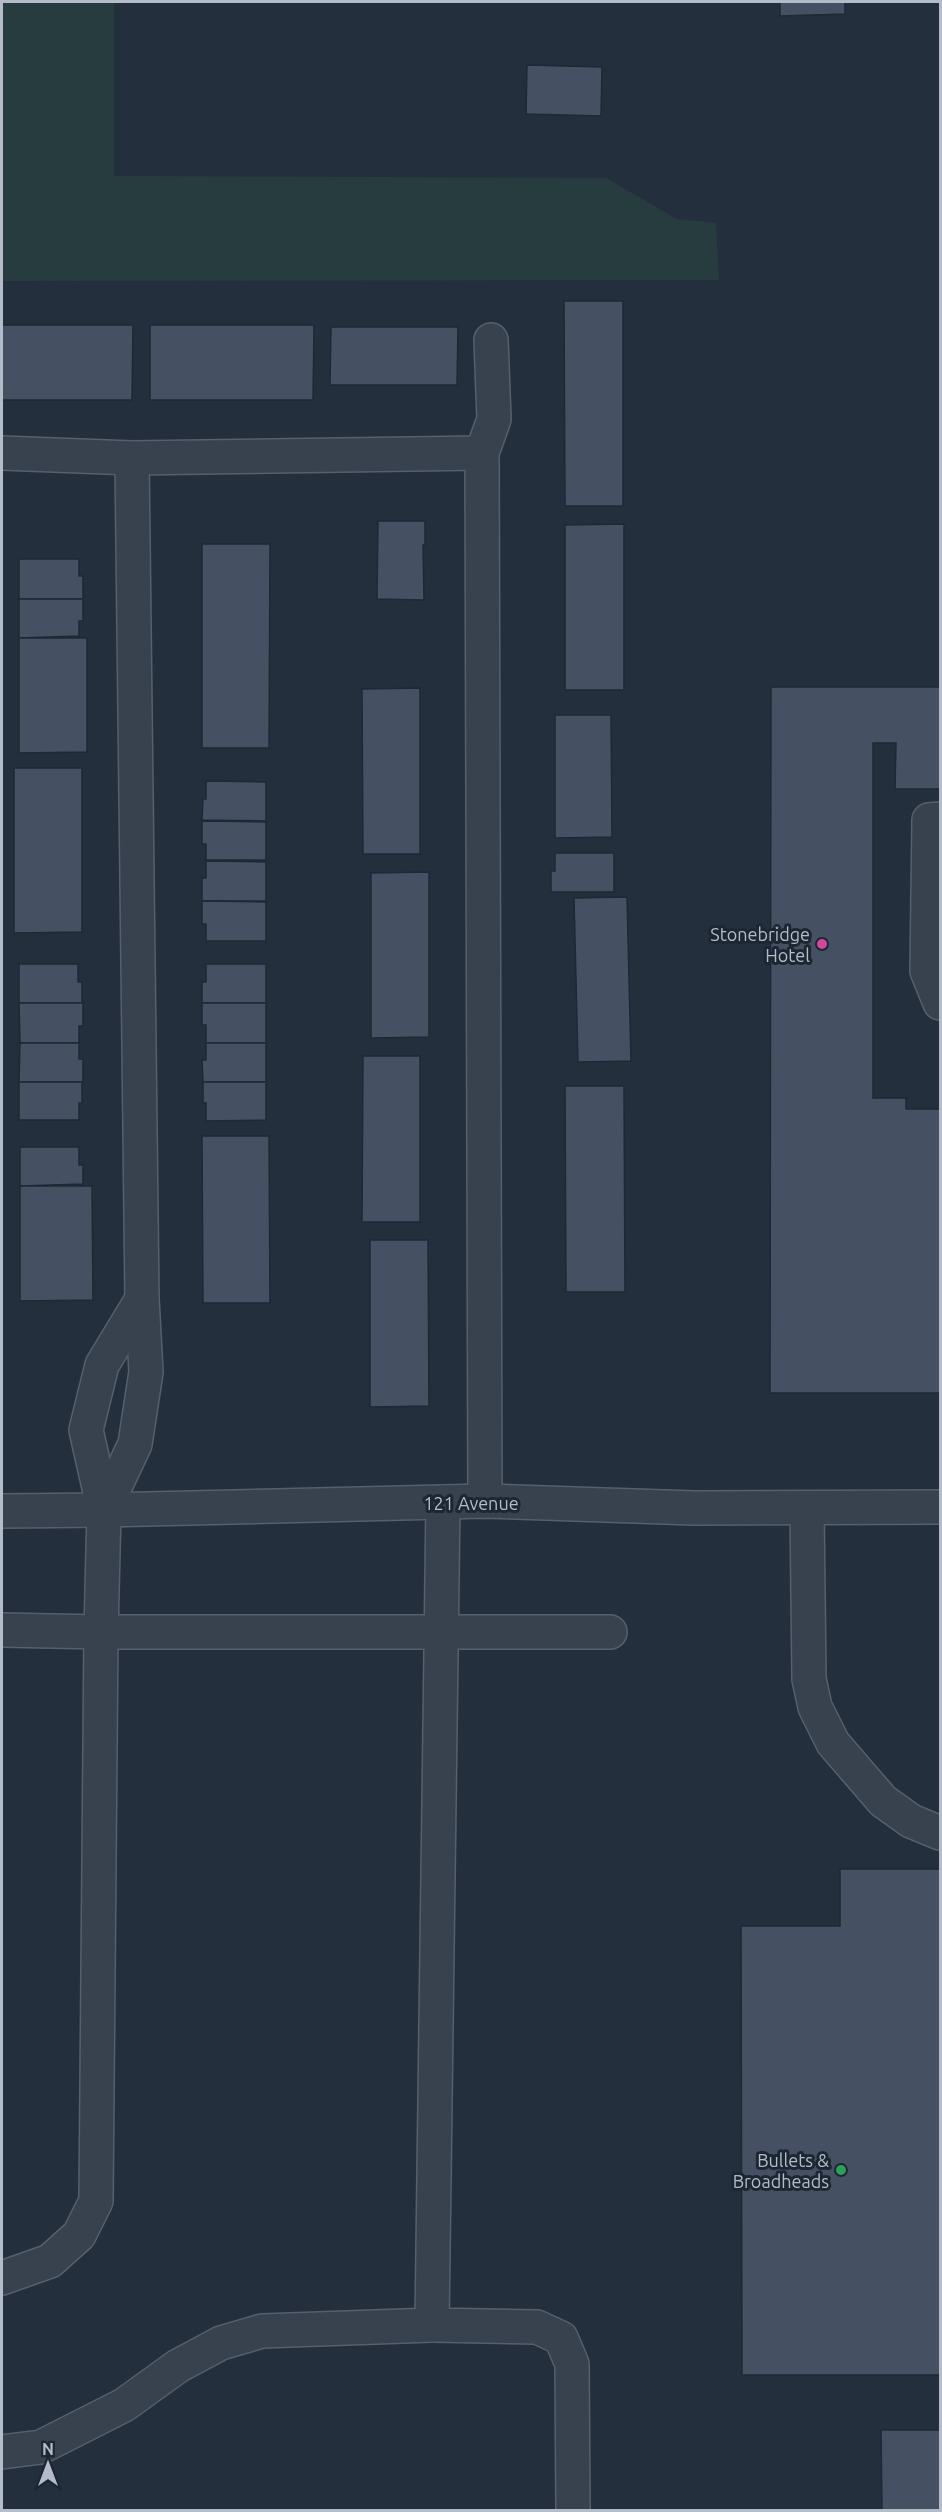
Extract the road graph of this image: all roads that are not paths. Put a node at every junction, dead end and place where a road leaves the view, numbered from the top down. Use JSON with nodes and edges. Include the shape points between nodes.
{"nodes":[{"id":1,"x":491,"y":340,"type":"dead end"},
{"id":2,"x":2,"y":453,"type":"edge"},
{"id":3,"x":482,"y":453,"type":"junction"},
{"id":4,"x":132,"y":458,"type":"junction"},
{"id":5,"x":940,"y":819,"type":"edge"},
{"id":6,"x":934,"y":943,"type":"edge"},
{"id":7,"x":940,"y":1003,"type":"edge"},
{"id":8,"x":142,"y":1299,"type":"junction"},
{"id":9,"x":485,"y":1501,"type":"junction"},
{"id":10,"x":443,"y":1502,"type":"junction"},
{"id":11,"x":807,"y":1508,"type":"junction"},
{"id":12,"x":940,"y":1508,"type":"edge"},
{"id":13,"x":104,"y":1510,"type":"junction"},
{"id":14,"x":2,"y":1511,"type":"edge"},
{"id":15,"x":2,"y":1630,"type":"edge"},
{"id":16,"x":440,"y":1631,"type":"junction"},
{"id":17,"x":101,"y":1632,"type":"junction"},
{"id":18,"x":610,"y":1632,"type":"dead end"},
{"id":19,"x":940,"y":1833,"type":"edge"},
{"id":20,"x":2,"y":2278,"type":"edge"},
{"id":21,"x":432,"y":2325,"type":"junction"},
{"id":22,"x":2,"y":2452,"type":"edge"},
{"id":23,"x":573,"y":2511,"type":"edge"}],
"edges":[{"from":1,"to":3,"type":"street","via":[[494,419]]},
{"from":2,"to":4,"type":"street"},
{"from":3,"to":4,"type":"street"},
{"from":3,"to":9,"type":"street"},
{"from":4,"to":8,"type":"street"},
{"from":5,"to":6,"type":"street","via":[[929,819]]},
{"from":6,"to":7,"type":"street","via":[[927,971]]},
{"from":8,"to":13,"type":"street","via":[[146,1372],[135,1444]]},
{"from":8,"to":13,"type":"street","via":[[102,1365],[86,1430]]},
{"from":9,"to":10,"type":"street","name":"121 Avenue"},
{"from":9,"to":11,"type":"street","name":"121 Avenue"},
{"from":10,"to":13,"type":"street","name":"121 Avenue"},
{"from":10,"to":16,"type":"street"},
{"from":11,"to":12,"type":"street","name":"121 Avenue"},
{"from":11,"to":19,"type":"street","via":[[809,1678],[815,1707],[833,1743],[883,1801],[911,1821]]},
{"from":13,"to":14,"type":"street","name":"121 Avenue"},
{"from":13,"to":17,"type":"street"},
{"from":15,"to":17,"type":"street"},
{"from":16,"to":17,"type":"street"},
{"from":16,"to":18,"type":"street"},
{"from":16,"to":21,"type":"street"},
{"from":17,"to":20,"type":"street","via":[[96,2201],[79,2235],[50,2260]]},
{"from":21,"to":22,"type":"street","via":[[262,2331],[221,2343],[178,2366],[124,2405],[41,2447]]},
{"from":21,"to":23,"type":"street","via":[[537,2326],[561,2338],[572,2364]]}]}
